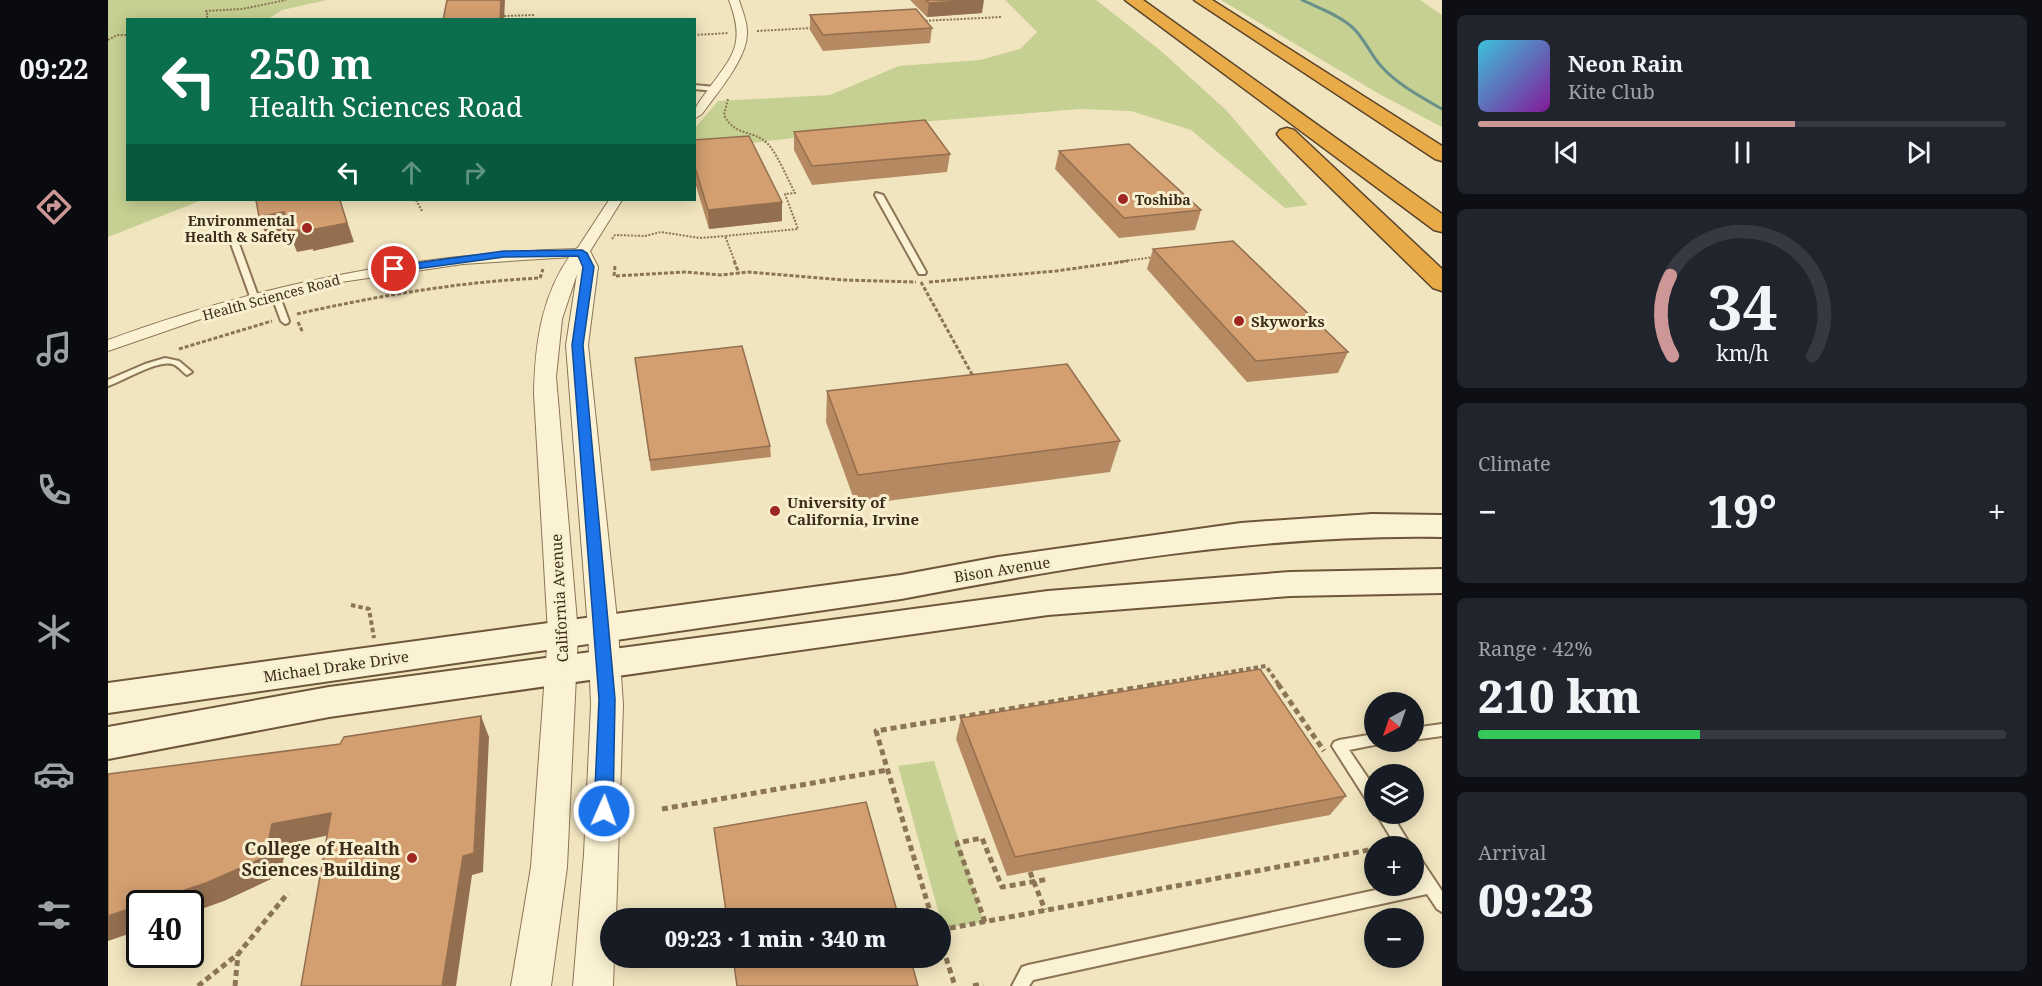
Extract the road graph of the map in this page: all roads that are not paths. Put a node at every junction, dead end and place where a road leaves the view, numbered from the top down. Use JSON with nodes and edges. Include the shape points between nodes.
{"nodes":[{"id":1,"x":734,"y":0,"type":"edge"},
{"id":2,"x":1133,"y":0,"type":"edge"},
{"id":3,"x":1202,"y":0,"type":"edge"},
{"id":4,"x":1202,"y":52,"type":"junction"},
{"id":5,"x":1298,"y":62,"type":"junction"},
{"id":6,"x":696,"y":88,"type":"edge"},
{"id":7,"x":710,"y":94,"type":"junction"},
{"id":8,"x":696,"y":103,"type":"edge"},
{"id":9,"x":696,"y":115,"type":"edge"},
{"id":10,"x":1442,"y":141,"type":"edge"},
{"id":11,"x":1442,"y":155,"type":"edge"},
{"id":12,"x":879,"y":195,"type":"dead end"},
{"id":13,"x":614,"y":201,"type":"edge"},
{"id":14,"x":1442,"y":225,"type":"edge"},
{"id":15,"x":234,"y":241,"type":"dead end"},
{"id":16,"x":582,"y":253,"type":"junction"},
{"id":17,"x":919,"y":272,"type":"road end"},
{"id":18,"x":1442,"y":283,"type":"edge"},
{"id":19,"x":275,"y":294,"type":"junction"},
{"id":20,"x":255,"y":299,"type":"junction"},
{"id":21,"x":284,"y":320,"type":"road end"},
{"id":22,"x":108,"y":346,"type":"edge"},
{"id":23,"x":187,"y":372,"type":"dead end"},
{"id":24,"x":108,"y":383,"type":"edge"},
{"id":25,"x":1442,"y":526,"type":"edge"},
{"id":26,"x":1442,"y":581,"type":"edge"},
{"id":27,"x":603,"y":629,"type":"junction"},
{"id":28,"x":563,"y":633,"type":"junction"},
{"id":29,"x":605,"y":664,"type":"junction"},
{"id":30,"x":562,"y":669,"type":"junction"},
{"id":31,"x":108,"y":698,"type":"edge"},
{"id":32,"x":1442,"y":730,"type":"edge"},
{"id":33,"x":1424,"y":732,"type":"edge"},
{"id":34,"x":108,"y":742,"type":"edge"},
{"id":35,"x":1364,"y":742,"type":"edge"},
{"id":36,"x":1364,"y":785,"type":"edge"},
{"id":37,"x":1424,"y":877,"type":"edge"},
{"id":38,"x":1430,"y":886,"type":"junction"},
{"id":39,"x":1442,"y":904,"type":"edge"},
{"id":40,"x":531,"y":986,"type":"edge"},
{"id":41,"x":593,"y":986,"type":"edge"},
{"id":42,"x":1020,"y":986,"type":"edge"}],
"edges":[{"from":1,"to":7,"type":"street","via":[[743,32],[741,47],[735,62]]},
{"from":2,"to":4,"type":"highway"},
{"from":3,"to":5,"type":"highway"},
{"from":4,"to":14,"type":"highway"},
{"from":4,"to":18,"type":"highway"},
{"from":5,"to":10,"type":"highway"},
{"from":5,"to":11,"type":"highway"},
{"from":6,"to":7,"type":"lane"},
{"from":7,"to":8,"type":"street"},
{"from":7,"to":9,"type":"street"},
{"from":12,"to":17,"type":"lane"},
{"from":13,"to":16,"type":"street","name":"California Avenue"},
{"from":15,"to":20,"type":"lane"},
{"from":16,"to":19,"type":"street","name":"Health Sciences Road","via":[[504,254],[362,273]]},
{"from":16,"to":27,"type":"street","via":[[588,267],[577,345]]},
{"from":16,"to":28,"type":"street","name":"California Avenue","via":[[570,265],[556,301],[545,364]]},
{"from":19,"to":20,"type":"street","name":"Health Sciences Road"},
{"from":19,"to":21,"type":"lane"},
{"from":20,"to":22,"type":"street","name":"Health Sciences Road"},
{"from":23,"to":24,"type":"lane","via":[[179,363],[160,362]]},
{"from":25,"to":27,"type":"main road","name":"Bison Avenue","via":[[1372,525],[1241,534]]},
{"from":26,"to":29,"type":"main road","via":[[1290,584],[1048,603]]},
{"from":27,"to":28,"type":"main road","name":"Bison Avenue"},
{"from":27,"to":29,"type":"street"},
{"from":28,"to":30,"type":"street","name":"California Avenue"},
{"from":28,"to":31,"type":"main road","name":"Michael Drake Drive"},
{"from":29,"to":30,"type":"main road"},
{"from":29,"to":41,"type":"street","via":[[603,842]]},
{"from":30,"to":34,"type":"main road","via":[[329,702]]},
{"from":30,"to":40,"type":"street","name":"California Avenue","via":[[549,867]]},
{"from":32,"to":33,"type":"lane"},
{"from":35,"to":36,"type":"lane","via":[[1339,746]]},
{"from":37,"to":38,"type":"lane"},
{"from":38,"to":39,"type":"lane"},
{"from":38,"to":42,"type":"lane","via":[[1028,973]]}]}
